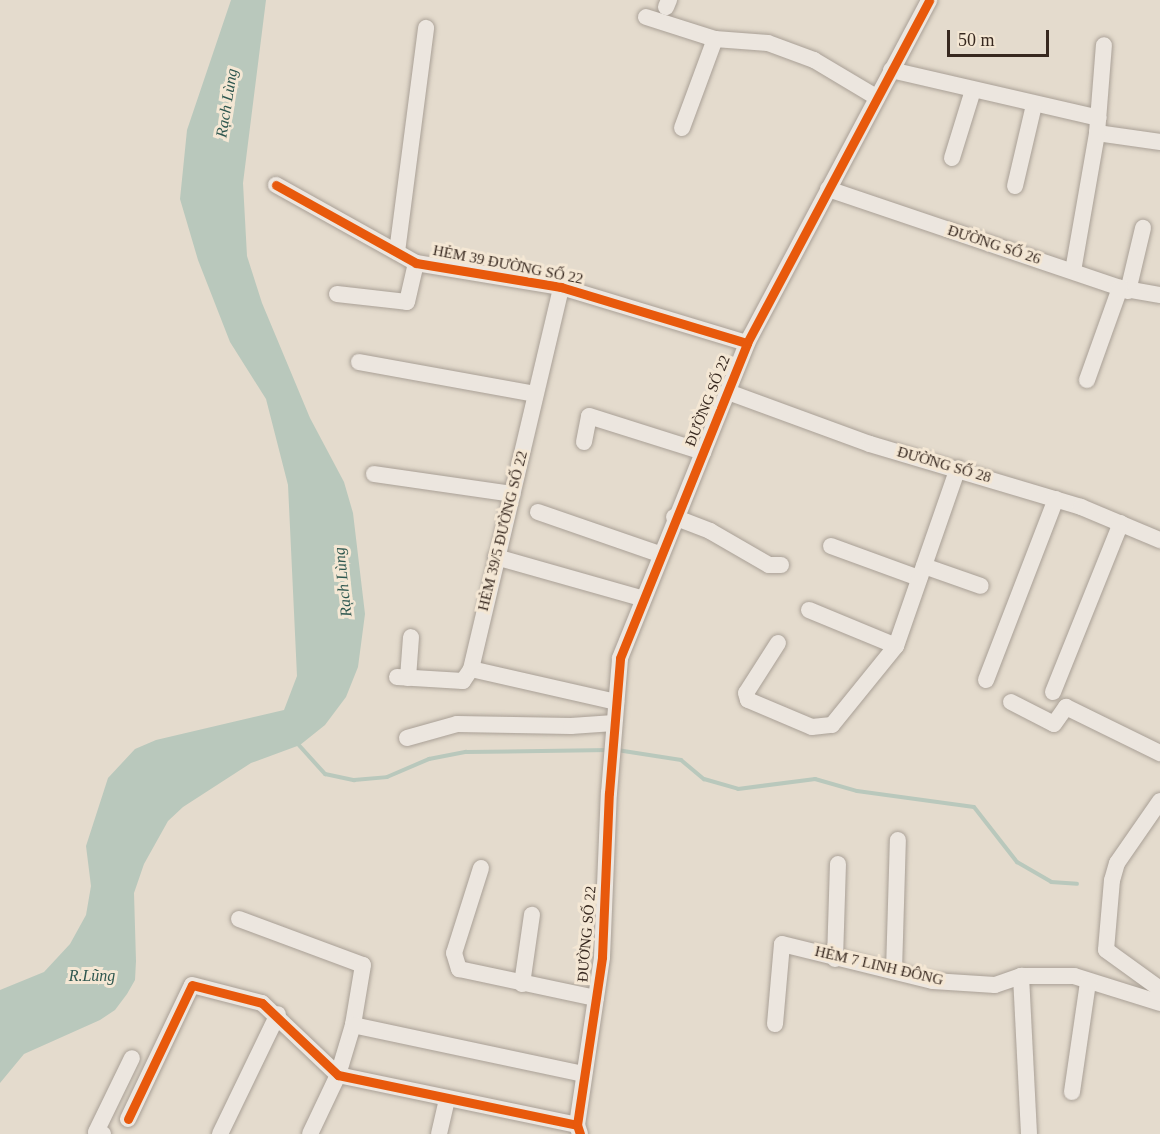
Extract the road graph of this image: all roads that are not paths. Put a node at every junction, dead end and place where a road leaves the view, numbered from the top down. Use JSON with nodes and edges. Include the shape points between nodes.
{"nodes":[{"id":1,"x":929,"y":0,"type":"edge"},
{"id":2,"x":646,"y":17,"type":"dead end"},
{"id":3,"x":426,"y":28,"type":"dead end"},
{"id":4,"x":715,"y":39,"type":"junction"},
{"id":5,"x":1104,"y":45,"type":"dead end"},
{"id":6,"x":891,"y":70,"type":"junction"},
{"id":7,"x":973,"y":90,"type":"junction"},
{"id":8,"x":876,"y":97,"type":"junction"},
{"id":9,"x":1034,"y":105,"type":"junction"},
{"id":10,"x":1098,"y":126,"type":"junction"},
{"id":11,"x":682,"y":128,"type":"dead end"},
{"id":12,"x":1160,"y":142,"type":"edge"},
{"id":13,"x":952,"y":158,"type":"dead end"},
{"id":14,"x":276,"y":185,"type":"dead end"},
{"id":15,"x":1015,"y":186,"type":"dead end"},
{"id":16,"x":828,"y":189,"type":"junction"},
{"id":17,"x":1143,"y":228,"type":"dead end"},
{"id":18,"x":396,"y":252,"type":"junction"},
{"id":19,"x":416,"y":263,"type":"junction"},
{"id":20,"x":1073,"y":271,"type":"junction"},
{"id":21,"x":561,"y":287,"type":"junction"},
{"id":22,"x":1124,"y":290,"type":"junction"},
{"id":23,"x":337,"y":294,"type":"dead end"},
{"id":24,"x":1160,"y":295,"type":"edge"},
{"id":25,"x":747,"y":343,"type":"junction"},
{"id":26,"x":359,"y":362,"type":"dead end"},
{"id":27,"x":1088,"y":380,"type":"dead end"},
{"id":28,"x":728,"y":392,"type":"junction"},
{"id":29,"x":535,"y":394,"type":"junction"},
{"id":30,"x":584,"y":442,"type":"dead end"},
{"id":31,"x":703,"y":452,"type":"junction"},
{"id":32,"x":958,"y":468,"type":"junction"},
{"id":33,"x":374,"y":474,"type":"dead end"},
{"id":34,"x":513,"y":494,"type":"junction"},
{"id":35,"x":1056,"y":499,"type":"junction"},
{"id":36,"x":538,"y":512,"type":"dead end"},
{"id":37,"x":674,"y":517,"type":"junction"},
{"id":38,"x":1120,"y":523,"type":"junction"},
{"id":39,"x":1160,"y":540,"type":"edge"},
{"id":40,"x":831,"y":546,"type":"dead end"},
{"id":41,"x":659,"y":554,"type":"junction"},
{"id":42,"x":496,"y":557,"type":"junction"},
{"id":43,"x":781,"y":565,"type":"dead end"},
{"id":44,"x":922,"y":572,"type":"junction"},
{"id":45,"x":981,"y":586,"type":"dead end"},
{"id":46,"x":641,"y":598,"type":"junction"},
{"id":47,"x":808,"y":610,"type":"dead end"},
{"id":48,"x":411,"y":637,"type":"dead end"},
{"id":49,"x":778,"y":643,"type":"dead end"},
{"id":50,"x":896,"y":646,"type":"junction"},
{"id":51,"x":471,"y":669,"type":"junction"},
{"id":52,"x":986,"y":680,"type":"dead end"},
{"id":53,"x":1053,"y":692,"type":"dead end"},
{"id":54,"x":616,"y":702,"type":"junction"},
{"id":55,"x":1011,"y":702,"type":"dead end"},
{"id":56,"x":613,"y":728,"type":"junction"},
{"id":57,"x":407,"y":738,"type":"dead end"},
{"id":58,"x":1160,"y":753,"type":"edge"},
{"id":59,"x":1160,"y":801,"type":"edge"},
{"id":60,"x":898,"y":840,"type":"dead end"},
{"id":61,"x":838,"y":864,"type":"dead end"},
{"id":62,"x":481,"y":868,"type":"dead end"},
{"id":63,"x":532,"y":915,"type":"dead end"},
{"id":64,"x":239,"y":919,"type":"dead end"},
{"id":65,"x":835,"y":959,"type":"junction"},
{"id":66,"x":894,"y":971,"type":"junction"},
{"id":67,"x":1021,"y":976,"type":"junction"},
{"id":68,"x":1088,"y":982,"type":"junction"},
{"id":69,"x":522,"y":984,"type":"junction"},
{"id":70,"x":1160,"y":989,"type":"edge"},
{"id":71,"x":596,"y":998,"type":"junction"},
{"id":72,"x":1160,"y":1003,"type":"edge"},
{"id":73,"x":278,"y":1014,"type":"junction"},
{"id":74,"x":353,"y":1024,"type":"junction"},
{"id":75,"x":775,"y":1024,"type":"dead end"},
{"id":76,"x":132,"y":1058,"type":"dead end"},
{"id":77,"x":584,"y":1074,"type":"junction"},
{"id":78,"x":338,"y":1075,"type":"junction"},
{"id":79,"x":1072,"y":1092,"type":"dead end"},
{"id":80,"x":447,"y":1099,"type":"junction"},
{"id":81,"x":128,"y":1119,"type":"dead end"},
{"id":82,"x":578,"y":1130,"type":"edge"},
{"id":83,"x":103,"y":1134,"type":"edge"},
{"id":84,"x":220,"y":1134,"type":"edge"},
{"id":85,"x":310,"y":1134,"type":"edge"},
{"id":86,"x":439,"y":1134,"type":"edge"},
{"id":87,"x":1029,"y":1134,"type":"edge"}],
"edges":[{"from":1,"to":6,"type":"street","name":"ĐƯỜNG SỐ 22"},
{"from":2,"to":4,"type":"street"},
{"from":3,"to":18,"type":"street"},
{"from":4,"to":8,"type":"street","via":[[768,43],[814,60]]},
{"from":4,"to":11,"type":"street"},
{"from":5,"to":10,"type":"street"},
{"from":6,"to":7,"type":"street"},
{"from":6,"to":8,"type":"street","name":"ĐƯỜNG SỐ 22"},
{"from":7,"to":9,"type":"street"},
{"from":7,"to":13,"type":"street"},
{"from":8,"to":16,"type":"street","name":"ĐƯỜNG SỐ 22"},
{"from":9,"to":10,"type":"street"},
{"from":9,"to":15,"type":"street"},
{"from":10,"to":12,"type":"street"},
{"from":10,"to":20,"type":"street"},
{"from":14,"to":18,"type":"street","name":"HẺM 39 ĐƯỜNG SỐ 22"},
{"from":16,"to":20,"type":"street","name":"ĐƯỜNG SỐ 26"},
{"from":16,"to":25,"type":"street","name":"ĐƯỜNG SỐ 22"},
{"from":17,"to":22,"type":"street"},
{"from":18,"to":19,"type":"street","name":"HẺM 39 ĐƯỜNG SỐ 22"},
{"from":19,"to":21,"type":"street","name":"HẺM 39 ĐƯỜNG SỐ 22"},
{"from":19,"to":23,"type":"street","via":[[407,302]]},
{"from":20,"to":22,"type":"street","name":"ĐƯỜNG SỐ 26"},
{"from":21,"to":25,"type":"street","name":"HẺM 39 ĐƯỜNG SỐ 22"},
{"from":21,"to":29,"type":"street","name":"HẺM 39/5 ĐƯỜNG SỐ 22"},
{"from":22,"to":24,"type":"street","name":"ĐƯỜNG SỐ 26"},
{"from":22,"to":27,"type":"street"},
{"from":25,"to":28,"type":"street","name":"ĐƯỜNG SỐ 22"},
{"from":26,"to":29,"type":"street"},
{"from":28,"to":31,"type":"street","name":"ĐƯỜNG SỐ 22"},
{"from":28,"to":32,"type":"street","name":"ĐƯỜNG SỐ 28","via":[[870,444]]},
{"from":29,"to":34,"type":"street","name":"HẺM 39/5 ĐƯỜNG SỐ 22"},
{"from":30,"to":31,"type":"street","via":[[589,416]]},
{"from":31,"to":37,"type":"street","name":"ĐƯỜNG SỐ 22"},
{"from":32,"to":35,"type":"street","name":"ĐƯỜNG SỐ 28"},
{"from":32,"to":44,"type":"street"},
{"from":33,"to":34,"type":"street"},
{"from":34,"to":42,"type":"street","name":"HẺM 39/5 ĐƯỜNG SỐ 22"},
{"from":35,"to":38,"type":"street","name":"ĐƯỜNG SỐ 28"},
{"from":35,"to":52,"type":"street"},
{"from":36,"to":41,"type":"street"},
{"from":37,"to":41,"type":"street","name":"ĐƯỜNG SỐ 22"},
{"from":37,"to":43,"type":"street","via":[[710,531],[769,565]]},
{"from":38,"to":39,"type":"street","name":"ĐƯỜNG SỐ 28"},
{"from":38,"to":53,"type":"street"},
{"from":40,"to":44,"type":"street"},
{"from":41,"to":46,"type":"street","name":"ĐƯỜNG SỐ 22"},
{"from":42,"to":46,"type":"street"},
{"from":42,"to":51,"type":"street","name":"HẺM 39/5 ĐƯỜNG SỐ 22"},
{"from":44,"to":45,"type":"street"},
{"from":44,"to":50,"type":"street"},
{"from":46,"to":54,"type":"street","name":"ĐƯỜNG SỐ 22","via":[[620,658]]},
{"from":47,"to":50,"type":"street"},
{"from":48,"to":51,"type":"street","via":[[402,678],[463,681]]},
{"from":49,"to":50,"type":"street","via":[[746,693],[748,700],[812,727],[826,727]]},
{"from":51,"to":54,"type":"street"},
{"from":54,"to":56,"type":"street","name":"ĐƯỜNG SỐ 22"},
{"from":55,"to":58,"type":"street","via":[[1054,724],[1066,707]]},
{"from":56,"to":57,"type":"street","via":[[457,724]]},
{"from":56,"to":71,"type":"street","name":"ĐƯỜNG SỐ 22","via":[[607,894]]},
{"from":59,"to":70,"type":"street","via":[[1117,863],[1106,950]]},
{"from":60,"to":66,"type":"street"},
{"from":61,"to":65,"type":"street"},
{"from":62,"to":69,"type":"street","via":[[454,953],[457,965],[467,973]]},
{"from":63,"to":69,"type":"street"},
{"from":64,"to":74,"type":"street","via":[[361,962]]},
{"from":65,"to":66,"type":"street","name":"HẺM 7 LINH ĐÔNG"},
{"from":65,"to":75,"type":"street","name":"HẺM 7 LINH ĐÔNG","via":[[782,944]]},
{"from":66,"to":67,"type":"street","name":"HẺM 7 LINH ĐÔNG","via":[[933,981],[995,985]]},
{"from":67,"to":68,"type":"street","name":"HẺM 7 LINH ĐÔNG","via":[[1074,976]]},
{"from":67,"to":87,"type":"street"},
{"from":68,"to":72,"type":"street","name":"HẺM 7 LINH ĐÔNG"},
{"from":68,"to":79,"type":"street"},
{"from":69,"to":71,"type":"street"},
{"from":71,"to":77,"type":"street","name":"ĐƯỜNG SỐ 22"},
{"from":73,"to":78,"type":"street"},
{"from":73,"to":81,"type":"street","via":[[262,1003],[192,985]]},
{"from":73,"to":84,"type":"street"},
{"from":74,"to":77,"type":"street"},
{"from":74,"to":78,"type":"street"},
{"from":76,"to":83,"type":"street","via":[[96,1132]]},
{"from":77,"to":82,"type":"street","name":"ĐƯỜNG SỐ 22"},
{"from":78,"to":80,"type":"street"},
{"from":78,"to":85,"type":"street"},
{"from":80,"to":82,"type":"street"},
{"from":80,"to":86,"type":"street"}]}
